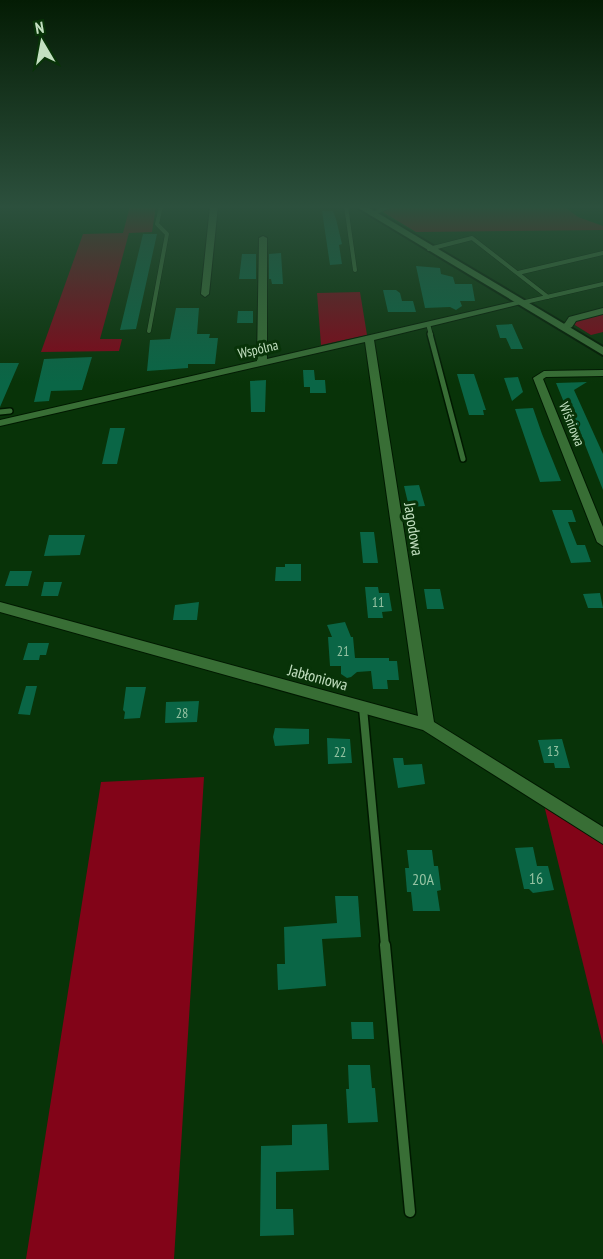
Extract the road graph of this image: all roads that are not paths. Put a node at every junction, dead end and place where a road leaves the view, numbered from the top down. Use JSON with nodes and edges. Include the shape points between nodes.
{"nodes":[{"id":1,"x":161,"y":265,"type":"edge"},
{"id":2,"x":208,"y":265,"type":"edge"},
{"id":3,"x":263,"y":265,"type":"edge"},
{"id":4,"x":354,"y":265,"type":"edge"},
{"id":5,"x":456,"y":265,"type":"edge"},
{"id":6,"x":507,"y":265,"type":"edge"},
{"id":7,"x":555,"y":265,"type":"edge"},
{"id":8,"x":355,"y":270,"type":"dead end"},
{"id":9,"x":518,"y":273,"type":"junction"},
{"id":10,"x":603,"y":284,"type":"edge"},
{"id":11,"x":205,"y":294,"type":"dead end"},
{"id":12,"x":548,"y":297,"type":"junction"},
{"id":13,"x":521,"y":303,"type":"junction"},
{"id":14,"x":603,"y":311,"type":"edge"},
{"id":15,"x":428,"y":324,"type":"junction"},
{"id":16,"x":563,"y":328,"type":"junction"},
{"id":17,"x":149,"y":331,"type":"dead end"},
{"id":18,"x":369,"y":338,"type":"junction"},
{"id":19,"x":603,"y":352,"type":"edge"},
{"id":20,"x":262,"y":362,"type":"junction"},
{"id":21,"x":603,"y":373,"type":"edge"},
{"id":22,"x":10,"y":411,"type":"dead end"},
{"id":23,"x":0,"y":412,"type":"edge"},
{"id":24,"x":0,"y":423,"type":"edge"},
{"id":25,"x":463,"y":459,"type":"dead end"},
{"id":26,"x":603,"y":542,"type":"edge"},
{"id":27,"x":0,"y":607,"type":"edge"},
{"id":28,"x":363,"y":708,"type":"junction"},
{"id":29,"x":427,"y":725,"type":"junction"},
{"id":30,"x":603,"y":836,"type":"edge"},
{"id":31,"x":410,"y":1212,"type":"dead end"}],
"edges":[{"from":1,"to":17,"type":"lane"},
{"from":2,"to":11,"type":"street"},
{"from":3,"to":20,"type":"street"},
{"from":4,"to":8,"type":"lane"},
{"from":5,"to":13,"type":"street"},
{"from":6,"to":9,"type":"lane"},
{"from":7,"to":9,"type":"lane"},
{"from":9,"to":12,"type":"lane"},
{"from":10,"to":12,"type":"lane"},
{"from":12,"to":13,"type":"lane"},
{"from":13,"to":15,"type":"street","name":"Wspólna"},
{"from":13,"to":16,"type":"street"},
{"from":14,"to":16,"type":"street","via":[[572,319]]},
{"from":15,"to":18,"type":"street","name":"Wspólna"},
{"from":15,"to":25,"type":"lane"},
{"from":16,"to":19,"type":"street"},
{"from":18,"to":20,"type":"street","name":"Wspólna"},
{"from":18,"to":29,"type":"street","name":"Jagodowa"},
{"from":20,"to":24,"type":"street","name":"Wspólna"},
{"from":21,"to":26,"type":"street","name":"Wiśniowa","via":[[544,374],[538,378]]},
{"from":22,"to":23,"type":"lane"},
{"from":27,"to":28,"type":"street","name":"Jabłoniowa"},
{"from":28,"to":29,"type":"street","name":"Jabłoniowa"},
{"from":28,"to":31,"type":"lane"},
{"from":29,"to":30,"type":"street","name":"Jabłoniowa"}]}
